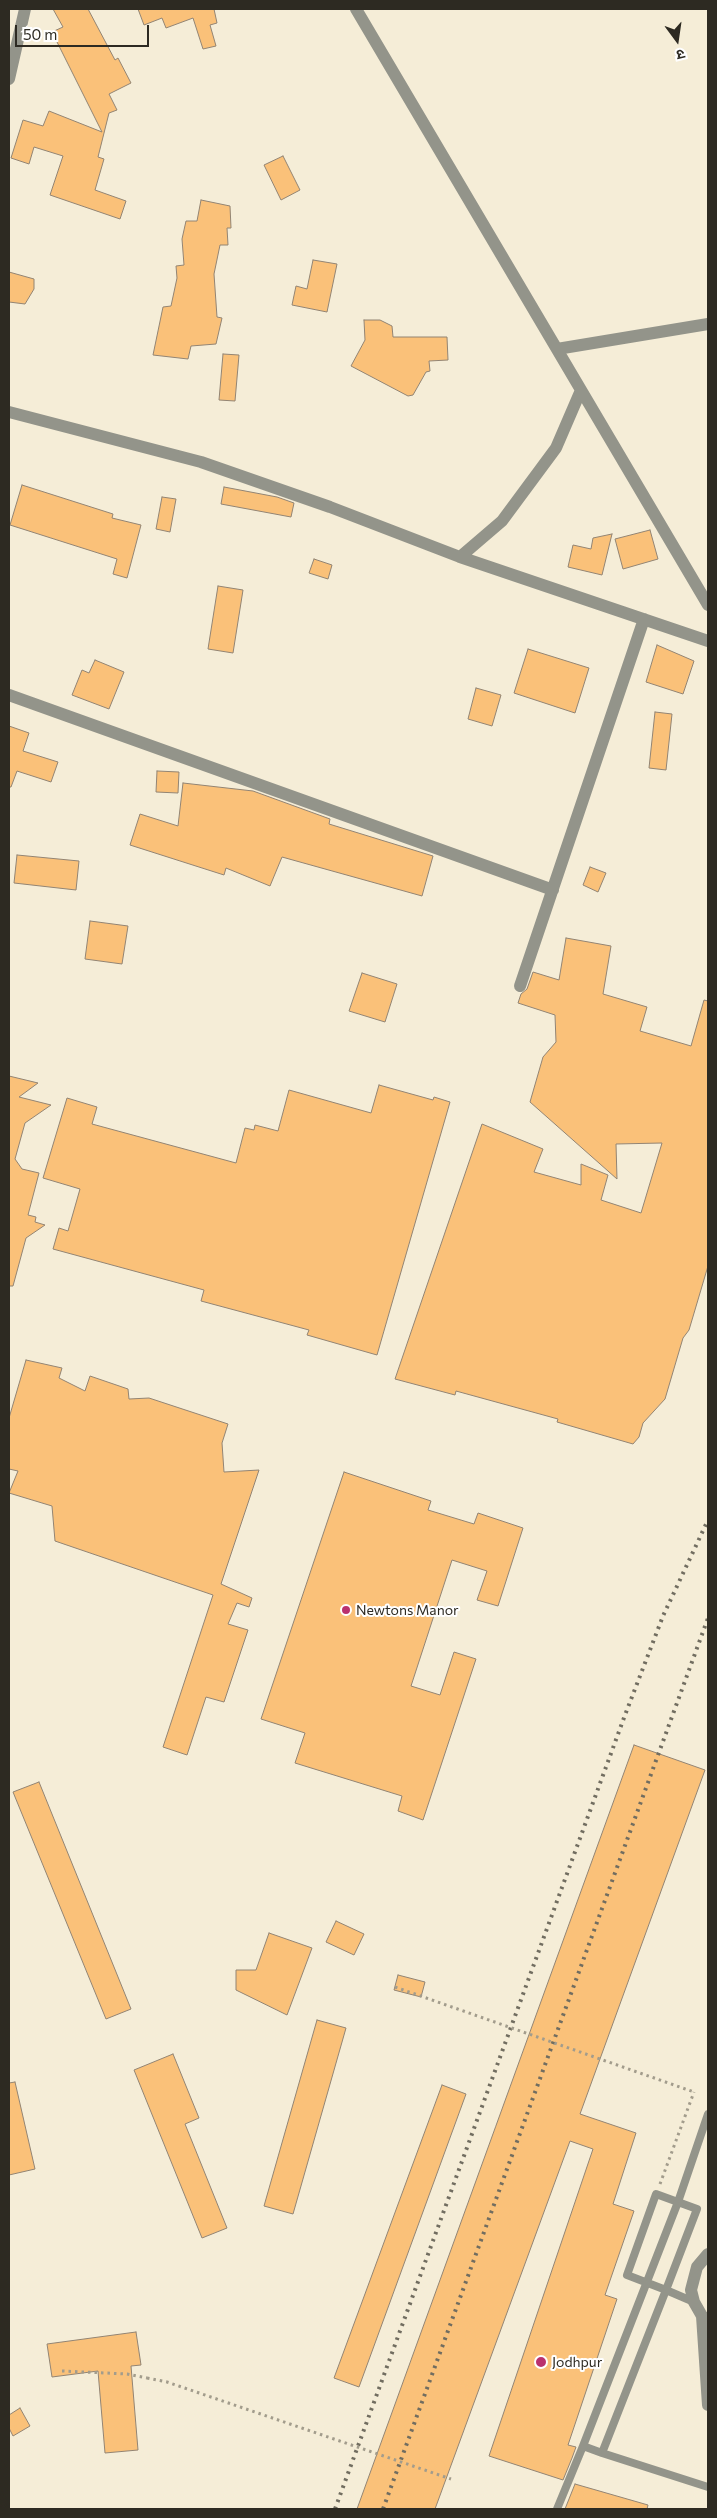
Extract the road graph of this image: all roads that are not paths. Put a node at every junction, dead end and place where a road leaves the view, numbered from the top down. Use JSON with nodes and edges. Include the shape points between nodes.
{"nodes":[{"id":1,"x":25,"y":9,"type":"edge"},
{"id":2,"x":356,"y":9,"type":"edge"},
{"id":3,"x":9,"y":78,"type":"edge"},
{"id":4,"x":708,"y":324,"type":"edge"},
{"id":5,"x":557,"y":349,"type":"junction"},
{"id":6,"x":582,"y":390,"type":"junction"},
{"id":7,"x":9,"y":412,"type":"edge"},
{"id":8,"x":460,"y":557,"type":"junction"},
{"id":9,"x":708,"y":605,"type":"edge"},
{"id":10,"x":644,"y":619,"type":"junction"},
{"id":11,"x":708,"y":641,"type":"edge"},
{"id":12,"x":9,"y":695,"type":"edge"},
{"id":13,"x":553,"y":890,"type":"junction"},
{"id":14,"x":520,"y":986,"type":"dead end"},
{"id":15,"x":708,"y":2114,"type":"edge"},
{"id":16,"x":678,"y":2202,"type":"junction"},
{"id":17,"x":708,"y":2254,"type":"edge"},
{"id":18,"x":647,"y":2283,"type":"junction"},
{"id":19,"x":666,"y":2290,"type":"junction"},
{"id":20,"x":694,"y":2302,"type":"junction"},
{"id":21,"x":705,"y":2318,"type":"edge"},
{"id":22,"x":708,"y":2405,"type":"edge"},
{"id":23,"x":583,"y":2446,"type":"junction"},
{"id":24,"x":602,"y":2452,"type":"junction"},
{"id":25,"x":708,"y":2487,"type":"edge"},
{"id":26,"x":557,"y":2509,"type":"edge"}],
"edges":[{"from":1,"to":3,"type":"street"},
{"from":2,"to":5,"type":"street"},
{"from":4,"to":5,"type":"street"},
{"from":5,"to":6,"type":"street"},
{"from":6,"to":8,"type":"street","via":[[556,448],[502,522]]},
{"from":6,"to":9,"type":"street"},
{"from":7,"to":8,"type":"street","via":[[201,462]]},
{"from":8,"to":10,"type":"street"},
{"from":10,"to":11,"type":"street"},
{"from":10,"to":13,"type":"street"},
{"from":12,"to":13,"type":"street"},
{"from":13,"to":14,"type":"street"},
{"from":15,"to":16,"type":"lane"},
{"from":16,"to":18,"type":"lane"},
{"from":16,"to":18,"type":"lane","via":[[656,2194],[627,2274]]},
{"from":16,"to":19,"type":"lane","via":[[697,2210]]},
{"from":17,"to":20,"type":"street","via":[[692,2278]]},
{"from":18,"to":19,"type":"lane"},
{"from":18,"to":23,"type":"lane"},
{"from":19,"to":20,"type":"lane"},
{"from":19,"to":24,"type":"lane"},
{"from":20,"to":21,"type":"street"},
{"from":21,"to":22,"type":"street"},
{"from":23,"to":24,"type":"lane"},
{"from":23,"to":26,"type":"lane"},
{"from":24,"to":25,"type":"lane"}]}
